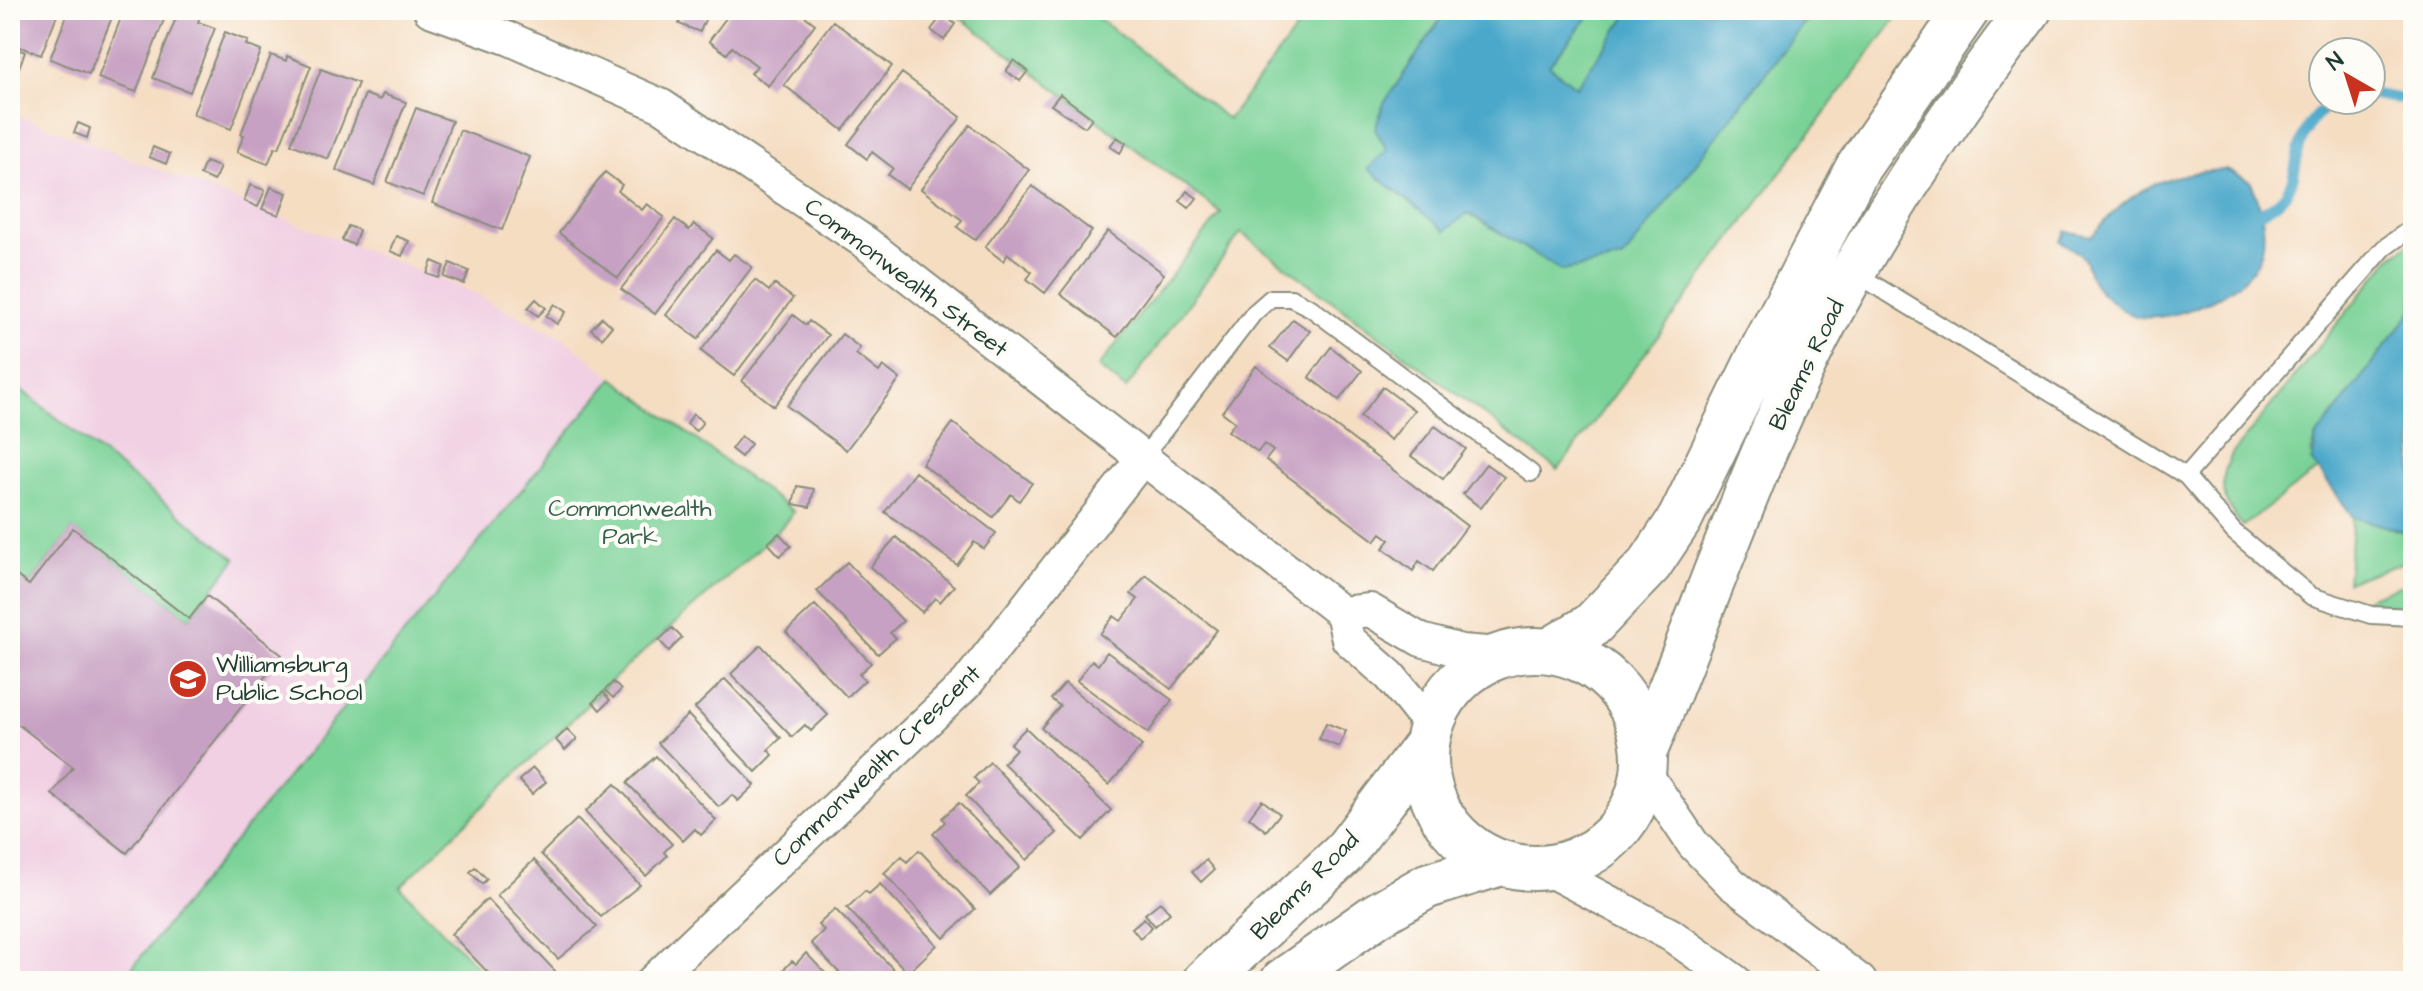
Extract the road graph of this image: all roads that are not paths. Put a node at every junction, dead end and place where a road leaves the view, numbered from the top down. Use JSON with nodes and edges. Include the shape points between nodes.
{"nodes":[{"id":1,"x":430,"y":10,"type":"edge"},
{"id":2,"x":1967,"y":10,"type":"edge"},
{"id":3,"x":2029,"y":10,"type":"edge"},
{"id":4,"x":2413,"y":227,"type":"edge"},
{"id":5,"x":1854,"y":272,"type":"junction"},
{"id":6,"x":1142,"y":459,"type":"junction"},
{"id":7,"x":1531,"y":473,"type":"dead end"},
{"id":8,"x":2186,"y":476,"type":"junction"},
{"id":9,"x":1342,"y":613,"type":"junction"},
{"id":10,"x":2413,"y":617,"type":"edge"},
{"id":11,"x":1549,"y":651,"type":"junction"},
{"id":12,"x":1500,"y":654,"type":"junction"},
{"id":13,"x":1428,"y":735,"type":"junction"},
{"id":14,"x":1644,"y":762,"type":"junction"},
{"id":15,"x":1501,"y":863,"type":"junction"},
{"id":16,"x":1545,"y":868,"type":"junction"},
{"id":17,"x":653,"y":981,"type":"edge"},
{"id":18,"x":1205,"y":981,"type":"edge"},
{"id":19,"x":1283,"y":981,"type":"edge"},
{"id":20,"x":1735,"y":981,"type":"edge"},
{"id":21,"x":1860,"y":981,"type":"edge"}],
"edges":[{"from":1,"to":6,"type":"street","name":"Commonwealth Street","via":[[662,106],[866,243]]},
{"from":2,"to":11,"type":"main road","name":"Bleams Road","via":[[1857,169],[1680,519],[1650,564],[1592,625]]},
{"from":3,"to":5,"type":"main road","name":"Bleams Road","via":[[1912,174]]},
{"from":4,"to":8,"type":"lane","via":[[2384,248]]},
{"from":5,"to":8,"type":"lane"},
{"from":5,"to":14,"type":"main road","name":"Bleams Road","via":[[1832,308],[1761,463]]},
{"from":6,"to":7,"type":"lane","via":[[1254,313],[1271,298],[1291,298]]},
{"from":6,"to":9,"type":"street","name":"Commonwealth Street"},
{"from":6,"to":17,"type":"street","name":"Commonwealth Crescent","via":[[967,683]]},
{"from":8,"to":10,"type":"lane","via":[[2234,532],[2311,596],[2371,615]]},
{"from":9,"to":12,"type":"street","via":[[1370,610],[1421,640]]},
{"from":9,"to":13,"type":"street","name":"Commonwealth Street","via":[[1348,639],[1390,676]]},
{"from":11,"to":12,"type":"main road"},
{"from":11,"to":14,"type":"main road","via":[[1591,664],[1616,684],[1634,710]]},
{"from":12,"to":13,"type":"main road","via":[[1470,670],[1445,695]]},
{"from":13,"to":15,"type":"main road","via":[[1426,776],[1443,818],[1474,850]]},
{"from":13,"to":18,"type":"main road","name":"Bleams Road","via":[[1343,854]]},
{"from":14,"to":16,"type":"main road","via":[[1637,800],[1622,826],[1601,847]]},
{"from":14,"to":21,"type":"street","via":[[1693,844],[1732,884]]},
{"from":15,"to":16,"type":"main road"},
{"from":15,"to":19,"type":"main road","via":[[1427,886]]},
{"from":16,"to":20,"type":"street","via":[[1671,935]]}]}
